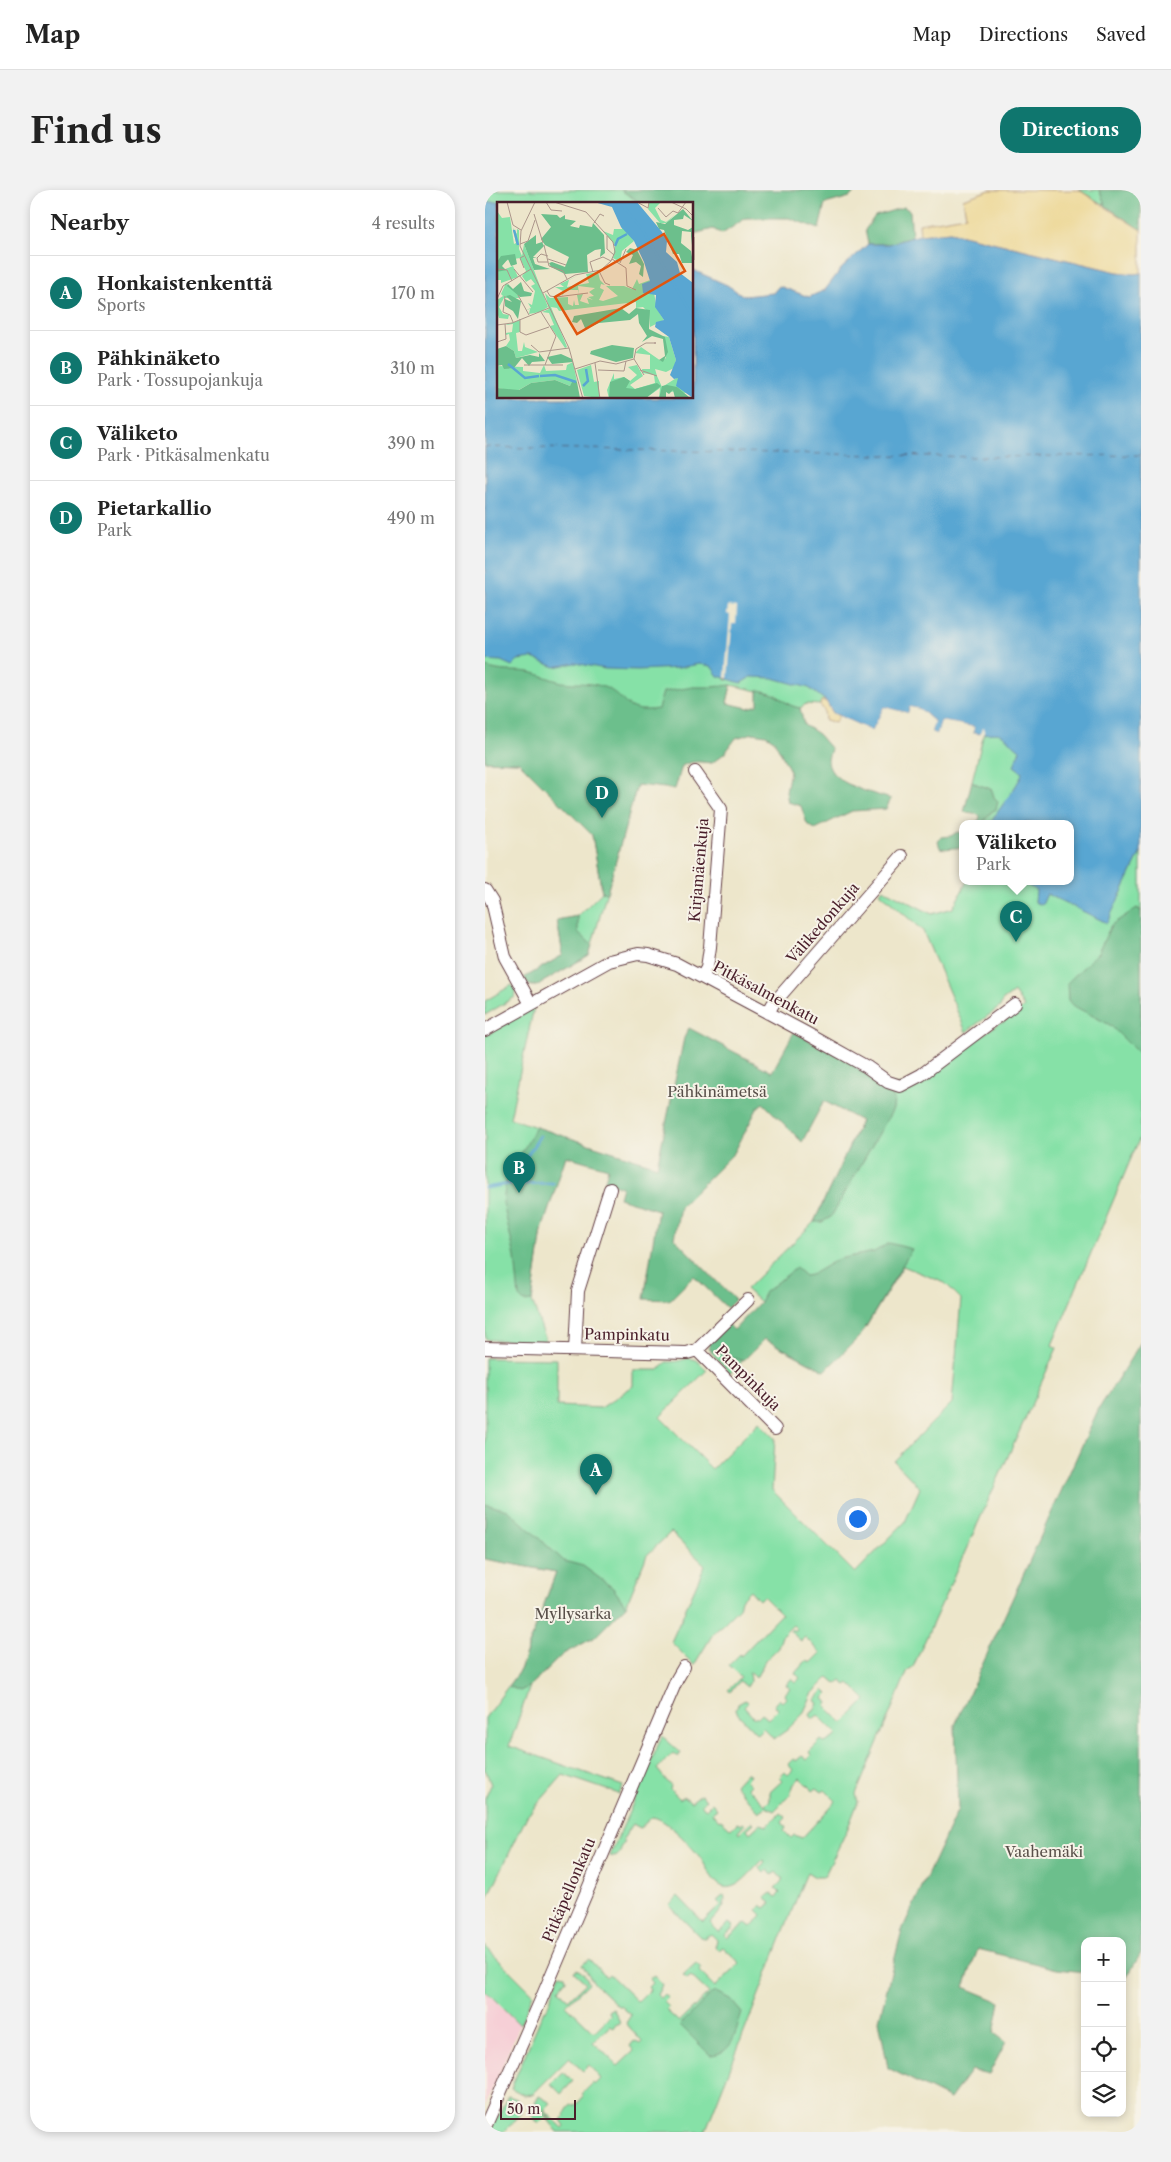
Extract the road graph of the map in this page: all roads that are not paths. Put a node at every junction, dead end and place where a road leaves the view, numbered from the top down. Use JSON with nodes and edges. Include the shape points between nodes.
{"nodes":[{"id":1,"x":695,"y":772,"type":"dead end"},
{"id":2,"x":902,"y":856,"type":"dead end"},
{"id":3,"x":485,"y":890,"type":"edge"},
{"id":4,"x":702,"y":978,"type":"junction"},
{"id":5,"x":531,"y":1004,"type":"junction"},
{"id":6,"x":1015,"y":1004,"type":"dead end"},
{"id":7,"x":768,"y":1013,"type":"junction"},
{"id":8,"x":485,"y":1030,"type":"edge"},
{"id":9,"x":610,"y":1190,"type":"dead end"},
{"id":10,"x":748,"y":1300,"type":"dead end"},
{"id":11,"x":485,"y":1348,"type":"edge"},
{"id":12,"x":575,"y":1350,"type":"junction"},
{"id":13,"x":697,"y":1350,"type":"junction"},
{"id":14,"x":775,"y":1429,"type":"dead end"},
{"id":15,"x":684,"y":1667,"type":"dead end"},
{"id":16,"x":485,"y":2127,"type":"edge"}],
"edges":[{"from":1,"to":4,"type":"street","name":"Kirjamäenkuja","via":[[721,809],[707,968]]},
{"from":2,"to":7,"type":"street","name":"Välikedonkuja"},
{"from":3,"to":5,"type":"street","via":[[492,901],[505,957]]},
{"from":4,"to":5,"type":"street","name":"Pitkäsalmenkatu","via":[[668,960],[638,954],[609,961]]},
{"from":4,"to":7,"type":"street","name":"Pitkäsalmenkatu"},
{"from":5,"to":8,"type":"street","name":"Pitkäsalmenkatu"},
{"from":6,"to":7,"type":"street","name":"Pitkäsalmenkatu","via":[[921,1075],[900,1086]]},
{"from":9,"to":12,"type":"street","via":[[578,1291]]},
{"from":10,"to":13,"type":"street"},
{"from":11,"to":12,"type":"street","name":"Pampinkatu"},
{"from":12,"to":13,"type":"street","name":"Pampinkatu","via":[[687,1353]]},
{"from":13,"to":14,"type":"street","name":"Pampinkuja"},
{"from":15,"to":16,"type":"street","name":"Pitkäpellonkatu"}]}
